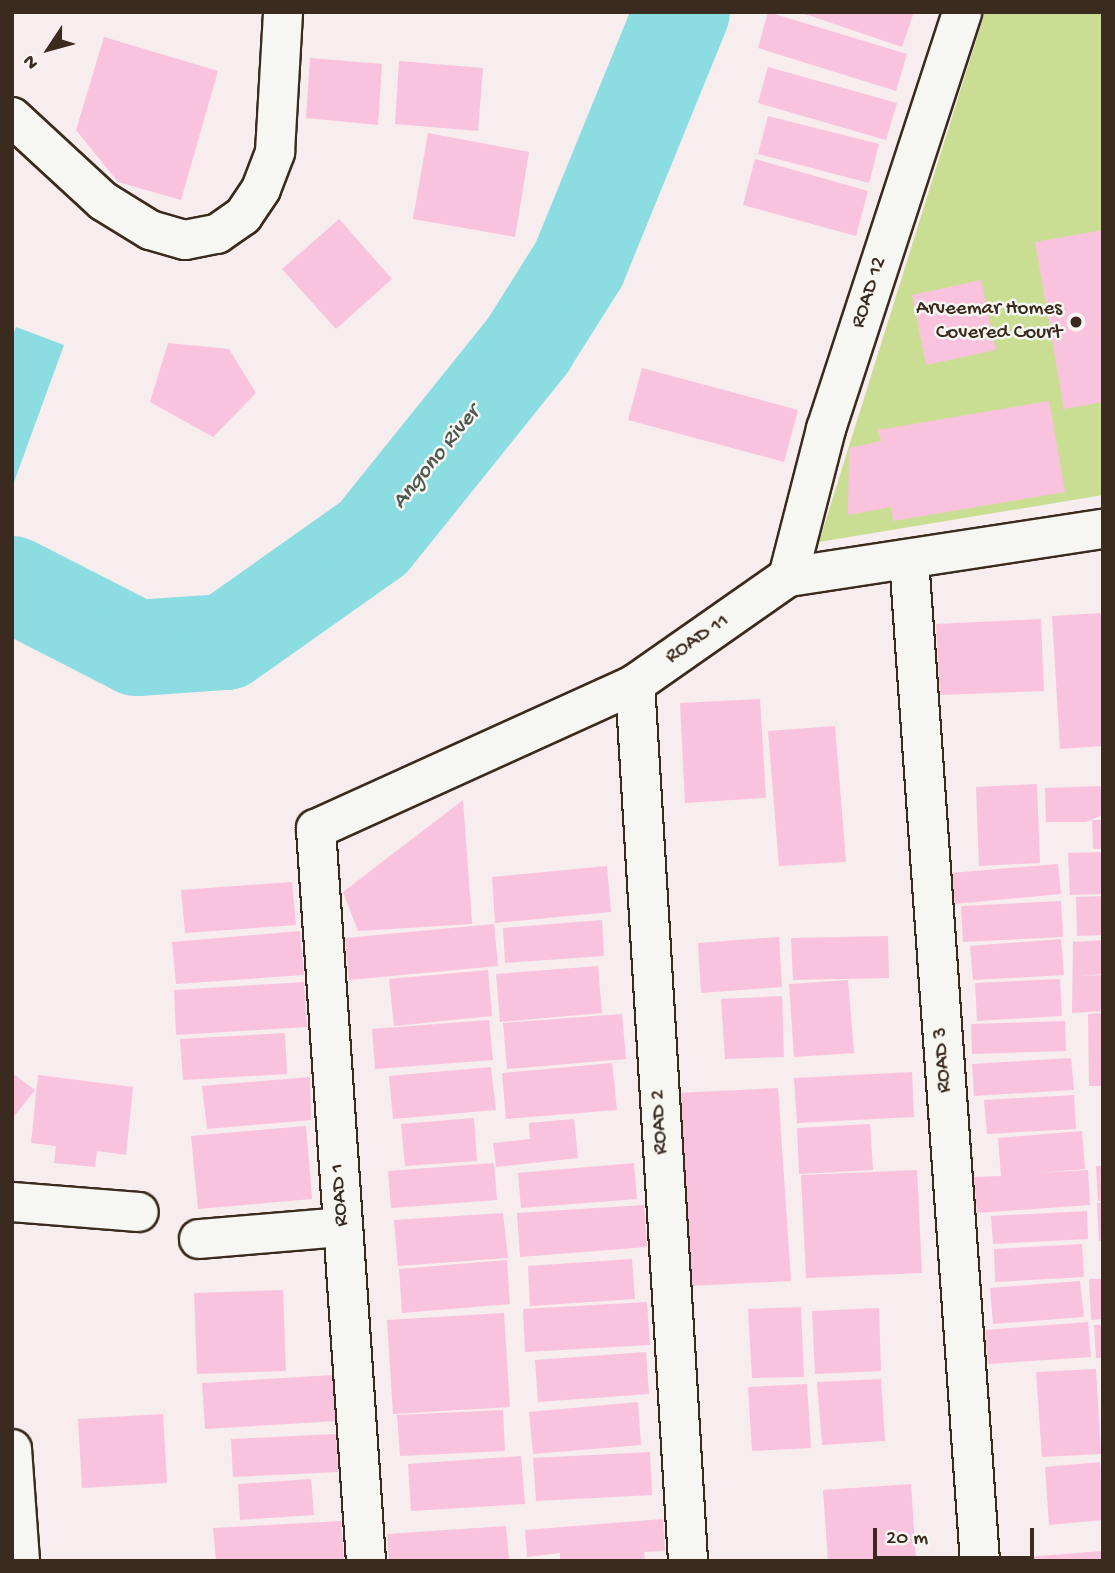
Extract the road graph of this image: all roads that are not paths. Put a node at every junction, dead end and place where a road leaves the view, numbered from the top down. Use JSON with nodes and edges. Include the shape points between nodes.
{"nodes":[{"id":1,"x":283,"y":12,"type":"edge"},
{"id":2,"x":962,"y":12,"type":"edge"},
{"id":3,"x":12,"y":117,"type":"edge"},
{"id":4,"x":1103,"y":529,"type":"edge"},
{"id":5,"x":909,"y":559,"type":"junction"},
{"id":6,"x":788,"y":577,"type":"junction"},
{"id":7,"x":635,"y":684,"type":"junction"},
{"id":8,"x":316,"y":829,"type":"joint"},
{"id":9,"x":12,"y":1202,"type":"edge"},
{"id":10,"x":139,"y":1212,"type":"dead end"},
{"id":11,"x":343,"y":1227,"type":"junction"},
{"id":12,"x":199,"y":1239,"type":"dead end"},
{"id":13,"x":12,"y":1449,"type":"edge"},
{"id":14,"x":20,"y":1561,"type":"edge"},
{"id":15,"x":366,"y":1561,"type":"edge"},
{"id":16,"x":688,"y":1561,"type":"edge"},
{"id":17,"x":980,"y":1561,"type":"edge"}],
"edges":[{"from":1,"to":3,"type":"street","via":[[275,152],[261,189],[243,216],[217,234],[185,240],[150,230],[103,201]]},
{"from":2,"to":6,"type":"street","name":"ROAD 12","via":[[826,429]]},
{"from":4,"to":5,"type":"street","name":"ROAD 11"},
{"from":5,"to":6,"type":"street","name":"ROAD 11"},
{"from":5,"to":17,"type":"street","name":"ROAD 3"},
{"from":6,"to":7,"type":"street","name":"ROAD 11"},
{"from":7,"to":8,"type":"street","name":"ROAD 11"},
{"from":7,"to":16,"type":"street","name":"ROAD 2"},
{"from":8,"to":11,"type":"street","name":"ROAD 1"},
{"from":9,"to":10,"type":"street"},
{"from":11,"to":12,"type":"street"},
{"from":11,"to":15,"type":"street","name":"ROAD 1"},
{"from":13,"to":14,"type":"street"}]}
